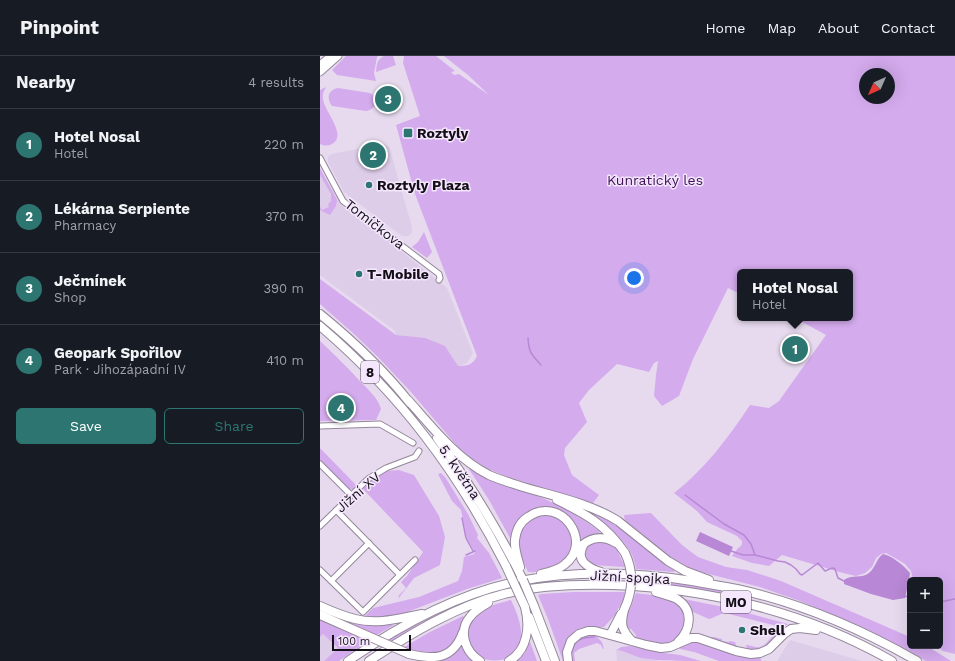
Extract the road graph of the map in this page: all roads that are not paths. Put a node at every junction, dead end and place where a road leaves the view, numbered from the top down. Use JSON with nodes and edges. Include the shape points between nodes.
{"nodes":[{"id":1,"x":331,"y":56,"type":"edge"},
{"id":2,"x":338,"y":56,"type":"edge"},
{"id":3,"x":320,"y":65,"type":"edge"},
{"id":4,"x":320,"y":72,"type":"edge"},
{"id":5,"x":320,"y":158,"type":"edge"},
{"id":6,"x":439,"y":280,"type":"dead end"},
{"id":7,"x":320,"y":314,"type":"edge"},
{"id":8,"x":320,"y":326,"type":"edge"},
{"id":9,"x":408,"y":400,"type":"junction"},
{"id":10,"x":320,"y":426,"type":"edge"},
{"id":11,"x":413,"y":443,"type":"dead end"},
{"id":12,"x":419,"y":451,"type":"dead end"},
{"id":13,"x":320,"y":464,"type":"edge"},
{"id":14,"x":540,"y":492,"type":"junction"},
{"id":15,"x":351,"y":495,"type":"junction"},
{"id":16,"x":336,"y":510,"type":"junction"},
{"id":17,"x":320,"y":526,"type":"edge"},
{"id":18,"x":586,"y":542,"type":"junction"},
{"id":19,"x":369,"y":543,"type":"junction"},
{"id":20,"x":624,"y":551,"type":"junction"},
{"id":21,"x":572,"y":556,"type":"junction"},
{"id":22,"x":415,"y":560,"type":"dead end"},
{"id":23,"x":517,"y":564,"type":"junction"},
{"id":24,"x":320,"y":570,"type":"edge"},
{"id":25,"x":611,"y":574,"type":"junction"},
{"id":26,"x":400,"y":575,"type":"junction"},
{"id":27,"x":521,"y":580,"type":"junction"},
{"id":28,"x":332,"y":581,"type":"junction"},
{"id":29,"x":641,"y":587,"type":"junction"},
{"id":30,"x":737,"y":589,"type":"junction"},
{"id":31,"x":504,"y":594,"type":"junction"},
{"id":32,"x":320,"y":606,"type":"edge"},
{"id":33,"x":525,"y":607,"type":"junction"},
{"id":34,"x":624,"y":610,"type":"junction"},
{"id":35,"x":433,"y":612,"type":"junction"},
{"id":36,"x":320,"y":615,"type":"edge"},
{"id":37,"x":464,"y":628,"type":"junction"},
{"id":38,"x":829,"y":631,"type":"junction"},
{"id":39,"x":610,"y":635,"type":"junction"},
{"id":40,"x":633,"y":641,"type":"junction"},
{"id":41,"x":675,"y":646,"type":"junction"},
{"id":42,"x":409,"y":654,"type":"junction"},
{"id":43,"x":348,"y":661,"type":"edge"},
{"id":44,"x":369,"y":661,"type":"edge"},
{"id":45,"x":424,"y":661,"type":"edge"},
{"id":46,"x":480,"y":661,"type":"edge"},
{"id":47,"x":509,"y":661,"type":"edge"},
{"id":48,"x":546,"y":661,"type":"edge"},
{"id":49,"x":555,"y":661,"type":"edge"},
{"id":50,"x":568,"y":661,"type":"edge"},
{"id":51,"x":892,"y":661,"type":"edge"},
{"id":52,"x":916,"y":661,"type":"edge"}],
"edges":[{"from":1,"to":3,"type":"main road"},
{"from":2,"to":4,"type":"main road"},
{"from":5,"to":6,"type":"street","name":"Tomíčkova","via":[[343,201],[439,274]]},
{"from":7,"to":9,"type":"highway","name":"5. května","number":"8","via":[[367,356]]},
{"from":8,"to":33,"type":"highway","name":"5. května","number":"8","bridge":true,"via":[[378,381],[441,457],[478,514]]},
{"from":9,"to":14,"type":"highway","via":[[449,445],[476,467],[496,478]]},
{"from":9,"to":23,"type":"highway","name":"5. května","number":"8","via":[[465,478]]},
{"from":10,"to":11,"type":"street","via":[[380,424]]},
{"from":12,"to":15,"type":"street","name":"Jižní XV","via":[[415,457],[386,468],[368,479]]},
{"from":13,"to":15,"type":"street"},
{"from":14,"to":20,"type":"highway","via":[[594,520]]},
{"from":14,"to":30,"type":"highway","via":[[592,507],[622,524],[675,566]]},
{"from":15,"to":16,"type":"street","name":"Jižní XV"},
{"from":16,"to":17,"type":"street","name":"Jižní XV"},
{"from":16,"to":19,"type":"street"},
{"from":18,"to":20,"type":"highway","via":[[605,538],[616,543]]},
{"from":18,"to":21,"type":"highway"},
{"from":18,"to":25,"type":"highway","via":[[580,553],[583,562],[588,567]]},
{"from":19,"to":26,"type":"street"},
{"from":19,"to":28,"type":"street"},
{"from":20,"to":34,"type":"highway","bridge":true,"via":[[631,569],[632,582]]},
{"from":21,"to":23,"type":"highway","via":[[576,546],[573,528],[558,513],[540,511],[525,519],[518,530],[515,542]]},
{"from":21,"to":27,"type":"highway","via":[[559,568]]},
{"from":22,"to":26,"type":"street"},
{"from":23,"to":27,"type":"highway","name":"5. května","number":"8"},
{"from":24,"to":28,"type":"street"},
{"from":25,"to":27,"type":"highway","name":"Jižní spojka","number":"MO","via":[[578,574]]},
{"from":25,"to":30,"type":"highway","name":"Jižní spojka","number":"MO","via":[[662,577]]},
{"from":26,"to":28,"type":"street","via":[[363,612]]},
{"from":27,"to":35,"type":"highway","name":"Jižní spojka","number":"MO","via":[[474,594]]},
{"from":27,"to":49,"type":"highway","name":"5. května","number":"8","bridge":true},
{"from":29,"to":31,"type":"highway","name":"Jižní spojka","number":"MO","via":[[565,585]]},
{"from":29,"to":38,"type":"highway","name":"Jižní spojka","number":"MO","via":[[730,600],[783,614]]},
{"from":29,"to":41,"type":"highway","via":[[675,598],[686,609],[688,627]]},
{"from":30,"to":52,"type":"highway","name":"Jižní spojka","number":"MO","via":[[829,619],[871,637]]},
{"from":31,"to":37,"type":"highway","via":[[473,613]]},
{"from":31,"to":44,"type":"highway","name":"Jižní spojka","number":"MO","via":[[444,618]]},
{"from":32,"to":35,"type":"highway","via":[[345,616],[369,621],[392,620]]},
{"from":33,"to":47,"type":"highway","via":[[526,639],[518,654]]},
{"from":33,"to":48,"type":"highway","name":"5. května","number":"8"},
{"from":34,"to":39,"type":"highway"},
{"from":34,"to":40,"type":"highway","via":[[622,626]]},
{"from":35,"to":43,"type":"highway","name":"Jižní spojka","number":"MO","via":[[392,633]]},
{"from":36,"to":42,"type":"highway","bridge":true},
{"from":37,"to":42,"type":"highway","via":[[457,644],[444,656],[429,658]]},
{"from":37,"to":46,"type":"highway","via":[[467,648]]},
{"from":38,"to":41,"type":"highway","via":[[794,628],[786,632],[769,649],[754,654],[695,638]]},
{"from":38,"to":51,"type":"highway","name":"Jižní spojka","number":"MO"},
{"from":39,"to":40,"type":"highway"},
{"from":39,"to":50,"type":"highway","via":[[592,631],[579,634],[569,645]]},
{"from":40,"to":41,"type":"highway","via":[[658,648]]},
{"from":42,"to":45,"type":"highway"}]}
